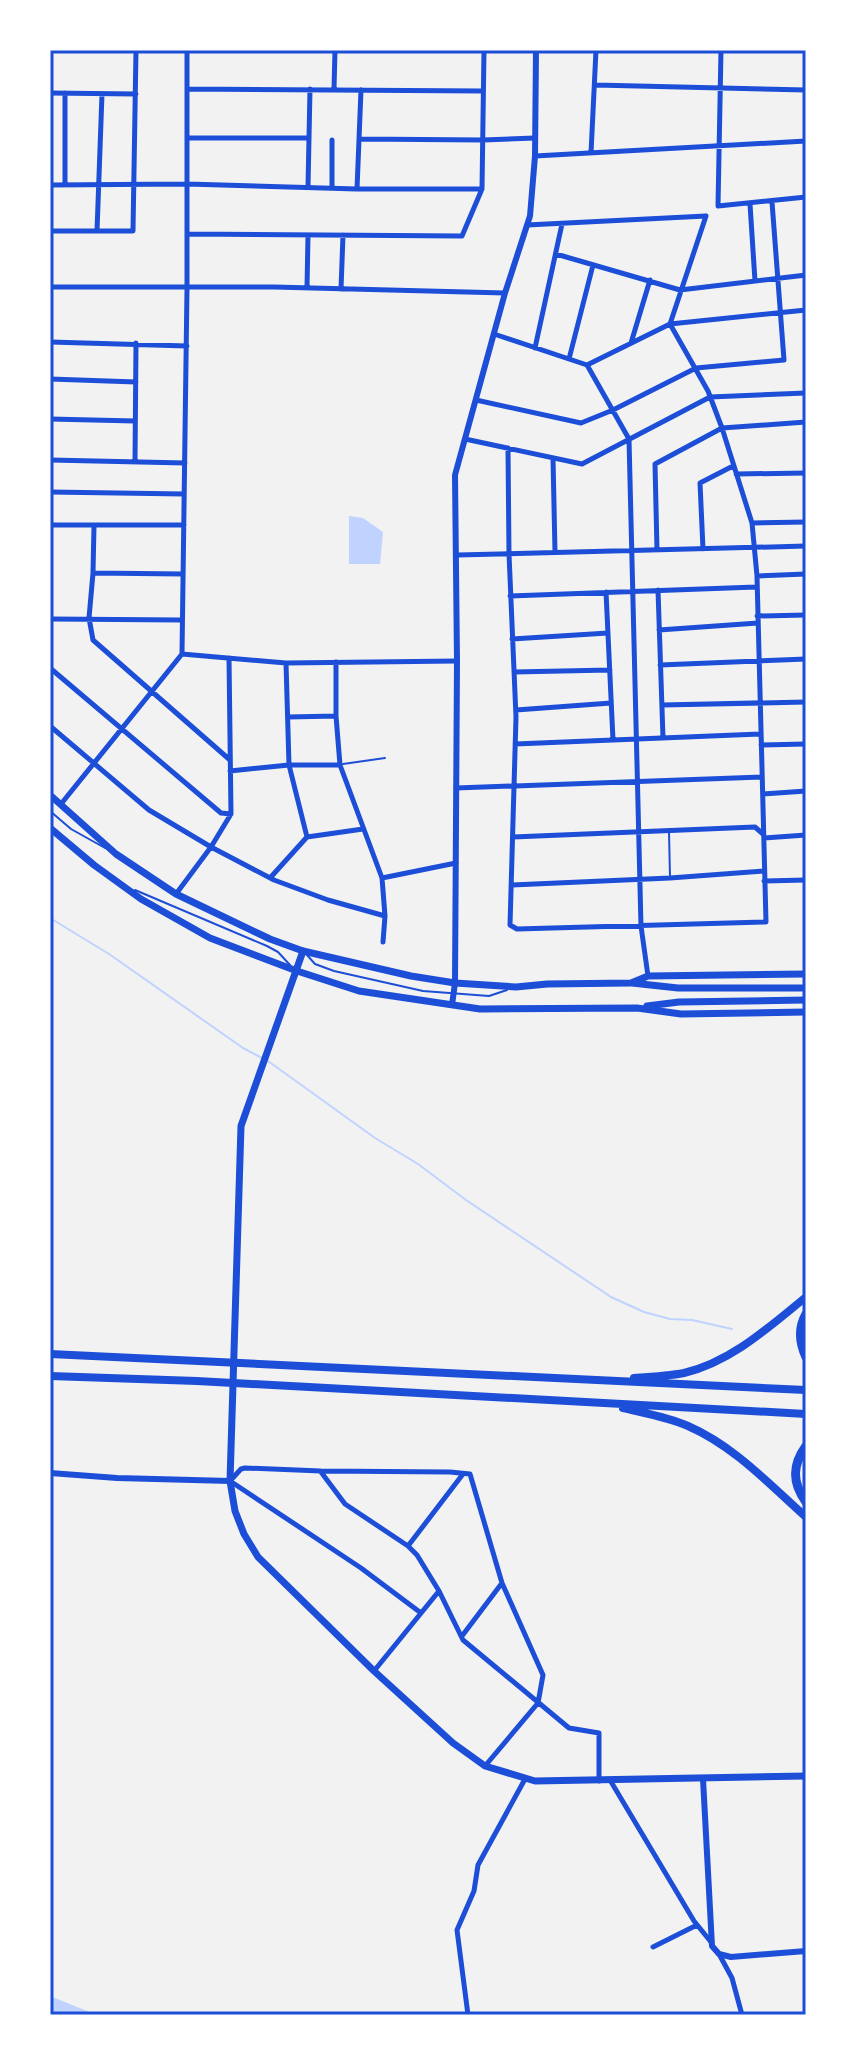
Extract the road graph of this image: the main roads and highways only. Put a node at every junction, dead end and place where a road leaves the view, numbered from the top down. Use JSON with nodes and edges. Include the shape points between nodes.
{"nodes":[{"id":1,"x":50,"y":795,"type":"edge"},
{"id":2,"x":50,"y":828,"type":"edge"},
{"id":3,"x":303,"y":951,"type":"junction"},
{"id":4,"x":297,"y":971,"type":"junction"},
{"id":5,"x":806,"y":974,"type":"edge"},
{"id":6,"x":631,"y":983,"type":"junction"},
{"id":7,"x":806,"y":988,"type":"edge"},
{"id":8,"x":806,"y":1000,"type":"edge"},
{"id":9,"x":637,"y":1008,"type":"junction"},
{"id":10,"x":806,"y":1012,"type":"edge"},
{"id":11,"x":806,"y":1297,"type":"edge"},
{"id":12,"x":806,"y":1314,"type":"edge"},
{"id":13,"x":50,"y":1354,"type":"edge"},
{"id":14,"x":806,"y":1357,"type":"edge"},
{"id":15,"x":50,"y":1376,"type":"edge"},
{"id":16,"x":598,"y":1381,"type":"junction"},
{"id":17,"x":806,"y":1390,"type":"edge"},
{"id":18,"x":602,"y":1402,"type":"junction"},
{"id":19,"x":806,"y":1414,"type":"edge"},
{"id":20,"x":806,"y":1446,"type":"edge"},
{"id":21,"x":806,"y":1502,"type":"edge"},
{"id":22,"x":806,"y":1517,"type":"edge"},
{"id":23,"x":806,"y":1776,"type":"edge"}],
"edges":[{"from":1,"to":3,"type":"main road","via":[[116,854],[176,894]]},
{"from":2,"to":4,"type":"main road","via":[[161,911],[210,938]]},
{"from":3,"to":4,"type":"main road"},
{"from":3,"to":6,"type":"main road","via":[[455,983]]},
{"from":4,"to":9,"type":"main road","via":[[359,991],[480,1009]]},
{"from":4,"to":23,"type":"main road","via":[[239,1144],[230,1481],[235,1511],[258,1557],[374,1671],[485,1766],[525,1779]]},
{"from":5,"to":6,"type":"main road","via":[[648,976]]},
{"from":6,"to":7,"type":"main road"},
{"from":8,"to":9,"type":"main road","via":[[679,1002]]},
{"from":9,"to":10,"type":"main road","via":[[681,1014]]},
{"from":11,"to":16,"type":"highway","via":[[742,1346],[705,1366],[671,1375]]},
{"from":12,"to":14,"type":"highway","via":[[800,1336]]},
{"from":13,"to":16,"type":"highway"},
{"from":15,"to":18,"type":"highway"},
{"from":16,"to":17,"type":"highway"},
{"from":18,"to":19,"type":"highway"},
{"from":18,"to":22,"type":"highway","via":[[678,1422],[712,1438]]},
{"from":20,"to":21,"type":"highway","via":[[795,1475]]}]}
